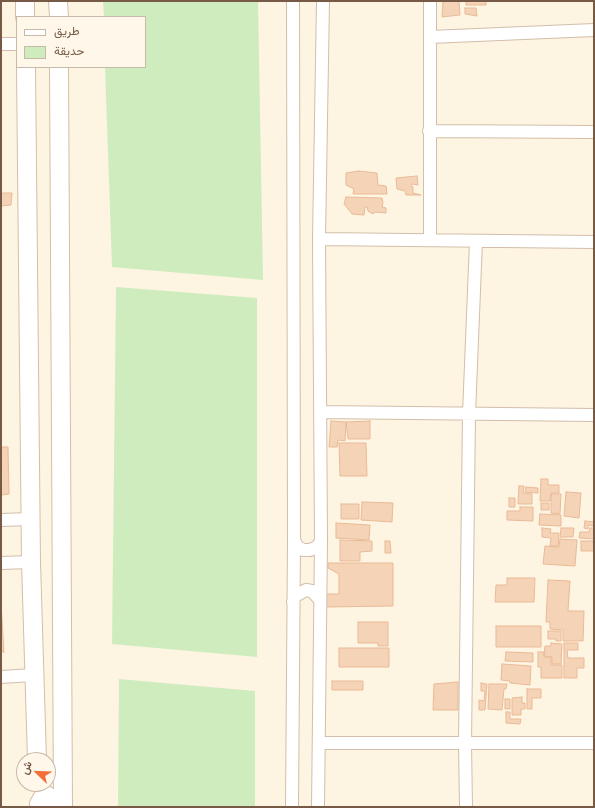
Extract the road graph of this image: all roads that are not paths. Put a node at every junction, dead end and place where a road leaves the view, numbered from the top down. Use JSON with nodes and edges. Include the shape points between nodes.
{"nodes":[{"id":1,"x":25,"y":1,"type":"edge"},
{"id":2,"x":58,"y":1,"type":"edge"},
{"id":3,"x":293,"y":1,"type":"edge"},
{"id":4,"x":323,"y":1,"type":"edge"},
{"id":5,"x":430,"y":1,"type":"edge"},
{"id":6,"x":25,"y":16,"type":"edge"},
{"id":7,"x":58,"y":16,"type":"edge"},
{"id":8,"x":594,"y":30,"type":"edge"},
{"id":9,"x":430,"y":37,"type":"junction"},
{"id":10,"x":1,"y":44,"type":"edge"},
{"id":11,"x":16,"y":44,"type":"edge"},
{"id":12,"x":26,"y":68,"type":"edge"},
{"id":13,"x":59,"y":68,"type":"edge"},
{"id":14,"x":429,"y":131,"type":"junction"},
{"id":15,"x":594,"y":132,"type":"edge"},
{"id":16,"x":319,"y":239,"type":"junction"},
{"id":17,"x":430,"y":240,"type":"junction"},
{"id":18,"x":476,"y":241,"type":"junction"},
{"id":19,"x":594,"y":242,"type":"edge"},
{"id":20,"x":320,"y":412,"type":"junction"},
{"id":21,"x":469,"y":414,"type":"junction"},
{"id":22,"x":594,"y":415,"type":"edge"},
{"id":23,"x":30,"y":519,"type":"junction"},
{"id":24,"x":1,"y":520,"type":"edge"},
{"id":25,"x":294,"y":540,"type":"junction"},
{"id":26,"x":321,"y":541,"type":"junction"},
{"id":27,"x":31,"y":562,"type":"junction"},
{"id":28,"x":1,"y":563,"type":"edge"},
{"id":29,"x":320,"y":600,"type":"junction"},
{"id":30,"x":293,"y":602,"type":"junction"},
{"id":31,"x":33,"y":676,"type":"junction"},
{"id":32,"x":1,"y":677,"type":"edge"},
{"id":33,"x":62,"y":734,"type":"junction"},
{"id":34,"x":36,"y":739,"type":"junction"},
{"id":35,"x":319,"y":743,"type":"junction"},
{"id":36,"x":465,"y":743,"type":"junction"},
{"id":37,"x":594,"y":744,"type":"edge"},
{"id":38,"x":37,"y":752,"type":"edge"},
{"id":39,"x":40,"y":792,"type":"edge"},
{"id":40,"x":44,"y":806,"type":"edge"},
{"id":41,"x":63,"y":807,"type":"edge"},
{"id":42,"x":292,"y":807,"type":"edge"},
{"id":43,"x":318,"y":807,"type":"edge"},
{"id":44,"x":466,"y":807,"type":"edge"}],
"edges":[{"from":1,"to":6,"type":"main road"},
{"from":2,"to":7,"type":"main road"},
{"from":3,"to":25,"type":"street"},
{"from":4,"to":16,"type":"street"},
{"from":5,"to":9,"type":"street"},
{"from":8,"to":9,"type":"street"},
{"from":9,"to":14,"type":"street"},
{"from":10,"to":11,"type":"street"},
{"from":12,"to":23,"type":"main road"},
{"from":13,"to":33,"type":"main road"},
{"from":14,"to":15,"type":"street"},
{"from":14,"to":17,"type":"street"},
{"from":16,"to":17,"type":"street"},
{"from":16,"to":20,"type":"street"},
{"from":17,"to":18,"type":"street"},
{"from":18,"to":19,"type":"street"},
{"from":18,"to":21,"type":"street"},
{"from":20,"to":21,"type":"street"},
{"from":20,"to":26,"type":"street"},
{"from":21,"to":22,"type":"street"},
{"from":21,"to":36,"type":"street"},
{"from":23,"to":24,"type":"street"},
{"from":23,"to":27,"type":"main road"},
{"from":25,"to":26,"type":"street","via":[[303,550],[317,547]]},
{"from":25,"to":30,"type":"street"},
{"from":26,"to":29,"type":"street"},
{"from":27,"to":28,"type":"street"},
{"from":27,"to":31,"type":"main road"},
{"from":29,"to":30,"type":"street","via":[[317,595],[306,590],[295,596]]},
{"from":29,"to":35,"type":"street"},
{"from":30,"to":42,"type":"street"},
{"from":31,"to":32,"type":"street"},
{"from":31,"to":34,"type":"main road"},
{"from":33,"to":34,"type":"main road","via":[[60,744],[51,749],[42,747]]},
{"from":33,"to":41,"type":"main road"},
{"from":34,"to":38,"type":"main road"},
{"from":35,"to":36,"type":"street"},
{"from":35,"to":43,"type":"street"},
{"from":36,"to":37,"type":"street"},
{"from":36,"to":44,"type":"street"},
{"from":39,"to":40,"type":"main road"}]}
